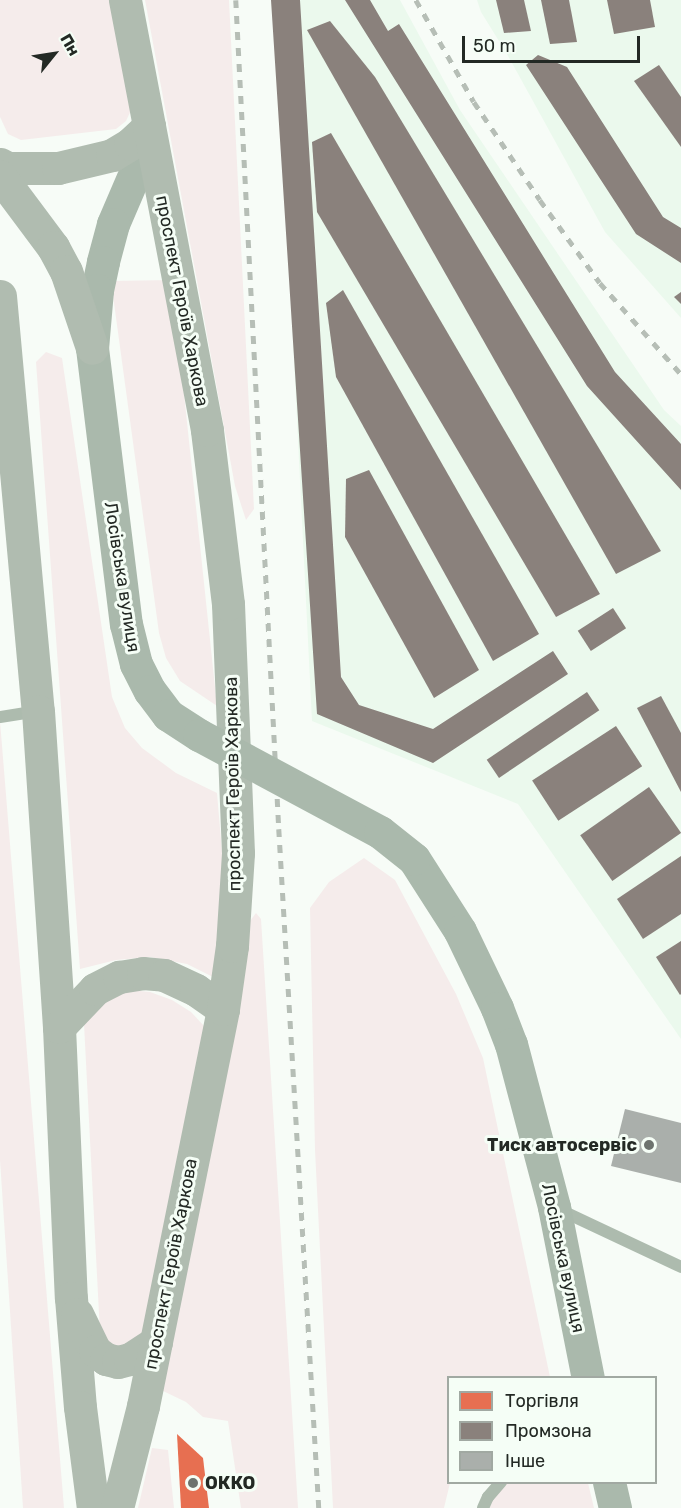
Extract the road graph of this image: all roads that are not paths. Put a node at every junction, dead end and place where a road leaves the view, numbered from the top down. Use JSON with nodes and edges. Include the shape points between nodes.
{"nodes":[{"id":1,"x":125,"y":0,"type":"edge"},
{"id":2,"x":149,"y":126,"type":"junction"},
{"id":3,"x":0,"y":164,"type":"edge"},
{"id":4,"x":0,"y":176,"type":"edge"},
{"id":5,"x":0,"y":296,"type":"edge"},
{"id":6,"x":92,"y":348,"type":"junction"},
{"id":7,"x":38,"y":711,"type":"junction"},
{"id":8,"x":0,"y":717,"type":"edge"},
{"id":9,"x":223,"y":1009,"type":"junction"},
{"id":10,"x":59,"y":1027,"type":"junction"},
{"id":11,"x":554,"y":1207,"type":"junction"},
{"id":12,"x":681,"y":1268,"type":"edge"},
{"id":13,"x":71,"y":1298,"type":"junction"},
{"id":14,"x":156,"y":1342,"type":"junction"},
{"id":15,"x":588,"y":1376,"type":"edge"},
{"id":16,"x":499,"y":1484,"type":"edge"},
{"id":17,"x":609,"y":1484,"type":"edge"},
{"id":18,"x":93,"y":1508,"type":"edge"},
{"id":19,"x":117,"y":1508,"type":"edge"},
{"id":20,"x":483,"y":1508,"type":"edge"},
{"id":21,"x":615,"y":1508,"type":"edge"}],
"edges":[{"from":1,"to":2,"type":"main road","name":"проспект Героїв Харкова"},
{"from":2,"to":3,"type":"main road","via":[[112,155],[58,168],[8,168]]},
{"from":2,"to":6,"type":"main road","name":"Лосівська вулиця","via":[[103,262]]},
{"from":2,"to":9,"type":"main road","name":"проспект Героїв Харкова","via":[[207,430],[228,604],[238,853]]},
{"from":4,"to":6,"type":"main road","via":[[53,247],[66,271]]},
{"from":5,"to":7,"type":"main road"},
{"from":6,"to":11,"type":"main road","name":"Лосівська вулиця","bridge":true,"via":[[126,624],[136,664],[150,691],[168,715],[380,832],[414,860],[460,931],[497,1008],[511,1044]]},
{"from":7,"to":8,"type":"lane"},
{"from":7,"to":10,"type":"main road"},
{"from":9,"to":10,"type":"main road","via":[[164,975],[143,973],[119,977],[95,989]]},
{"from":9,"to":14,"type":"main road","name":"проспект Героїв Харкова"},
{"from":10,"to":13,"type":"main road"},
{"from":11,"to":12,"type":"lane"},
{"from":11,"to":15,"type":"main road","name":"Лосівська вулиця"},
{"from":13,"to":14,"type":"main road","via":[[95,1352],[106,1359],[130,1359]]},
{"from":13,"to":18,"type":"main road"},
{"from":14,"to":19,"type":"main road","name":"проспект Героїв Харкова"},
{"from":16,"to":20,"type":"lane"},
{"from":17,"to":21,"type":"main road"}]}
